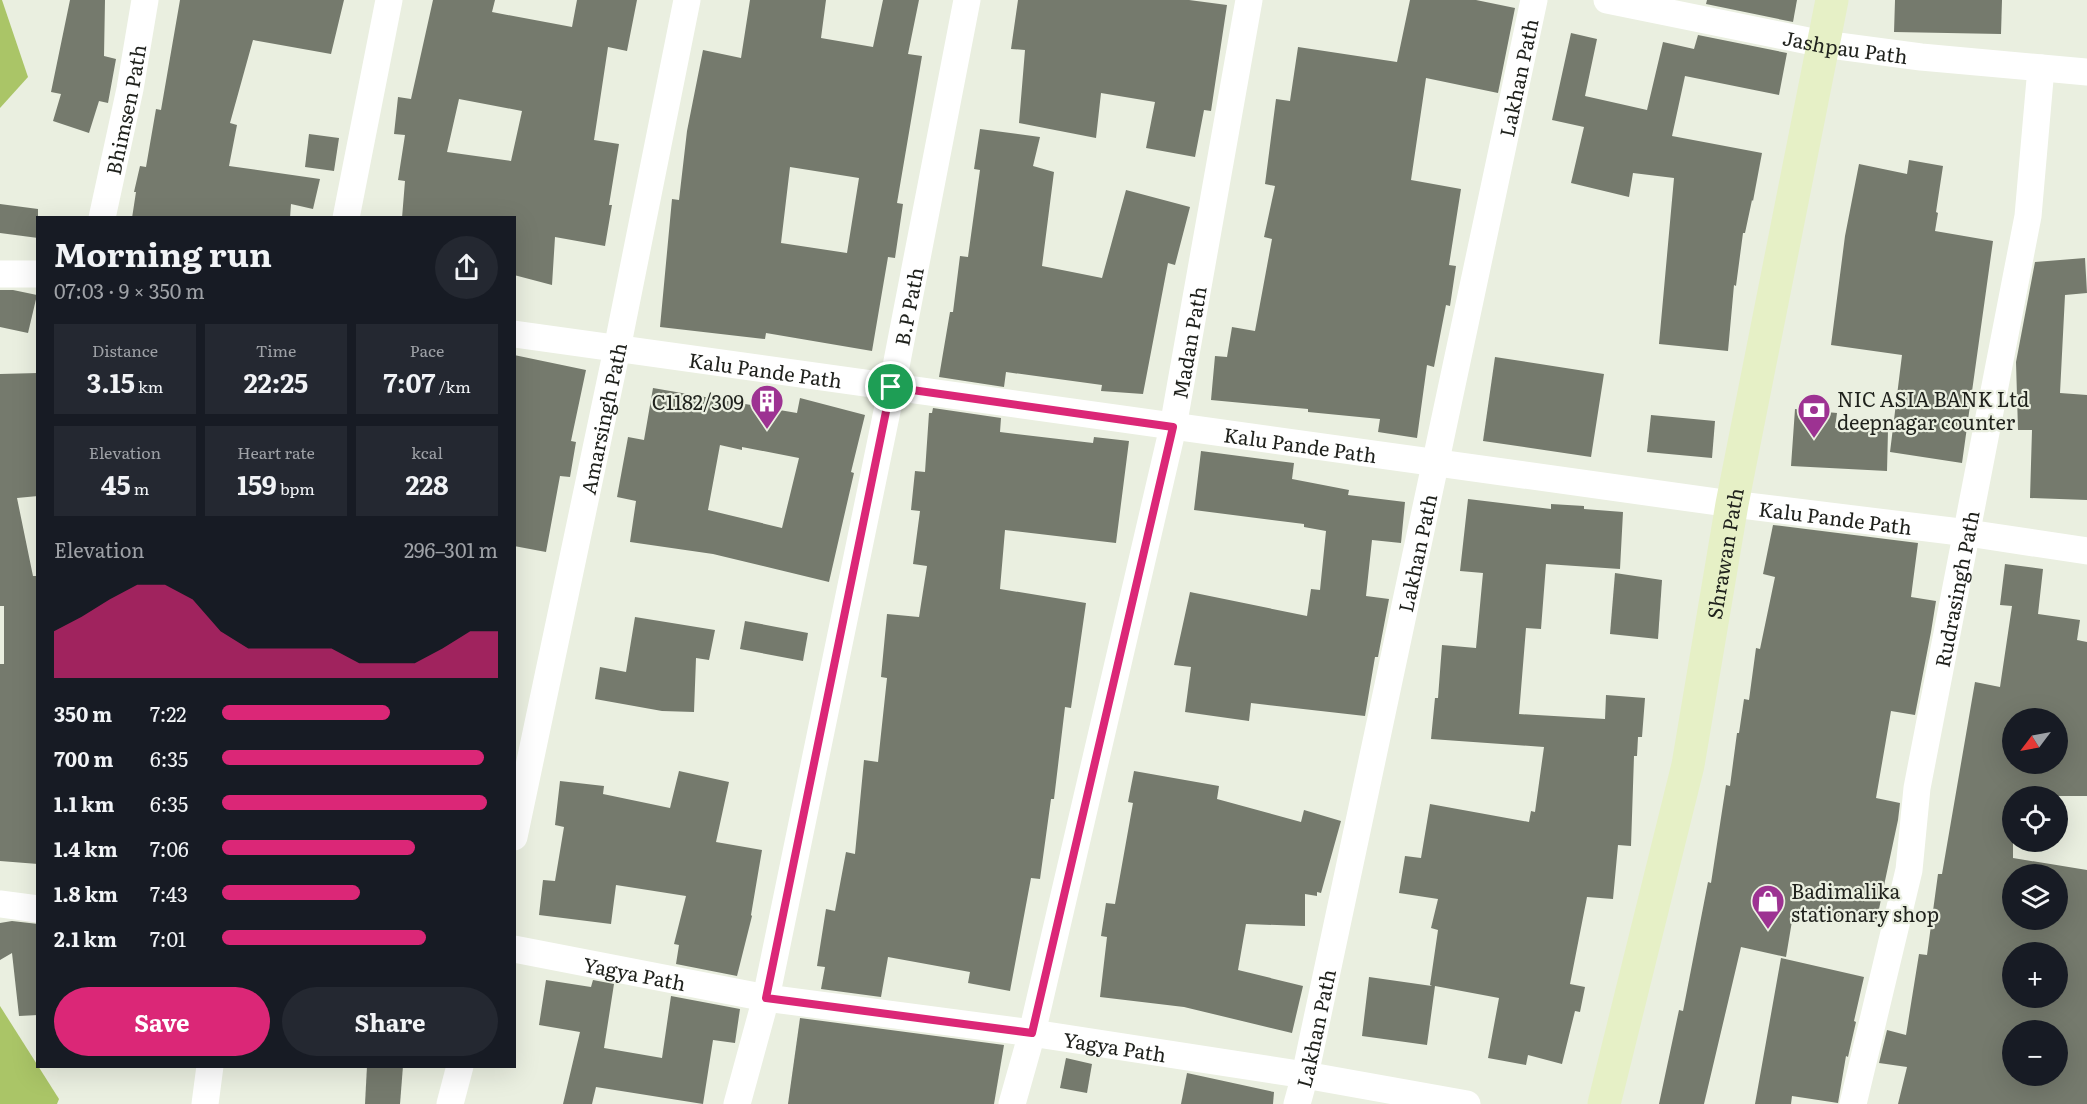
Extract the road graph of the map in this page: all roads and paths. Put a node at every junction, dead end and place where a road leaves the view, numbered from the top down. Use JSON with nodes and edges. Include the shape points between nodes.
{"nodes":[{"id":1,"x":146,"y":0,"type":"edge"},
{"id":2,"x":389,"y":0,"type":"edge"},
{"id":3,"x":687,"y":0,"type":"edge"},
{"id":4,"x":967,"y":0,"type":"edge"},
{"id":5,"x":1249,"y":0,"type":"edge"},
{"id":6,"x":1534,"y":0,"type":"edge"},
{"id":7,"x":1607,"y":0,"type":"edge"},
{"id":8,"x":1832,"y":0,"type":"edge"},
{"id":9,"x":1823,"y":44,"type":"junction"},
{"id":10,"x":2041,"y":68,"type":"junction"},
{"id":11,"x":2087,"y":72,"type":"edge"},
{"id":12,"x":102,"y":216,"type":"edge"},
{"id":13,"x":346,"y":216,"type":"edge"},
{"id":14,"x":0,"y":274,"type":"edge"},
{"id":15,"x":36,"y":274,"type":"edge"},
{"id":16,"x":516,"y":334,"type":"edge"},
{"id":17,"x":617,"y":349,"type":"junction"},
{"id":18,"x":891,"y":387,"type":"junction"},
{"id":19,"x":1173,"y":427,"type":"junction"},
{"id":20,"x":1435,"y":463,"type":"junction"},
{"id":21,"x":1732,"y":504,"type":"junction"},
{"id":22,"x":1968,"y":533,"type":"junction"},
{"id":23,"x":2087,"y":551,"type":"edge"},
{"id":24,"x":516,"y":828,"type":"edge"},
{"id":25,"x":0,"y":904,"type":"edge"},
{"id":26,"x":36,"y":909,"type":"edge"},
{"id":27,"x":516,"y":949,"type":"edge"},
{"id":28,"x":766,"y":998,"type":"junction"},
{"id":29,"x":1032,"y":1033,"type":"junction"},
{"id":30,"x":210,"y":1068,"type":"edge"},
{"id":31,"x":459,"y":1068,"type":"edge"},
{"id":32,"x":1305,"y":1075,"type":"junction"},
{"id":33,"x":205,"y":1104,"type":"edge"},
{"id":34,"x":450,"y":1104,"type":"edge"},
{"id":35,"x":737,"y":1104,"type":"edge"},
{"id":36,"x":1012,"y":1104,"type":"edge"},
{"id":37,"x":1298,"y":1104,"type":"edge"},
{"id":38,"x":1467,"y":1104,"type":"edge"},
{"id":39,"x":1604,"y":1104,"type":"edge"},
{"id":40,"x":1853,"y":1104,"type":"edge"}],
"edges":[{"from":1,"to":12,"type":"street","name":"Bhimsen Path"},
{"from":2,"to":13,"type":"street"},
{"from":3,"to":17,"type":"street","name":"Amarsingh Path"},
{"from":4,"to":18,"type":"street","name":"B.P Path"},
{"from":5,"to":19,"type":"street","name":"Madan Path"},
{"from":6,"to":20,"type":"street","name":"Lakhan Path"},
{"from":7,"to":9,"type":"street","name":"Jashpau Path"},
{"from":8,"to":9,"type":"street","name":"Shrawan Path"},
{"from":9,"to":10,"type":"street","name":"Jashpau Path"},
{"from":9,"to":21,"type":"street","name":"Shrawan Path"},
{"from":10,"to":11,"type":"street","name":"Jashpau Path"},
{"from":10,"to":22,"type":"street","name":"Rudrasingh Path","via":[[2028,216]]},
{"from":14,"to":15,"type":"street"},
{"from":16,"to":17,"type":"street","name":"Kalu Pande Path"},
{"from":17,"to":18,"type":"street","name":"Kalu Pande Path"},
{"from":17,"to":24,"type":"street","name":"Amarsingh Path"},
{"from":18,"to":19,"type":"street","name":"Kalu Pande Path"},
{"from":18,"to":28,"type":"street","name":"B.P Path"},
{"from":19,"to":20,"type":"street","name":"Kalu Pande Path"},
{"from":19,"to":29,"type":"street","name":"Madan Path"},
{"from":20,"to":21,"type":"street","name":"Kalu Pande Path"},
{"from":20,"to":32,"type":"street","name":"Lakhan Path"},
{"from":21,"to":22,"type":"street","name":"Kalu Pande Path"},
{"from":21,"to":39,"type":"street","name":"Shrawan Path","via":[[1688,765]]},
{"from":22,"to":23,"type":"street","name":"Kalu Pande Path"},
{"from":22,"to":40,"type":"street","name":"Rudrasingh Path","via":[[1917,788],[1909,870]]},
{"from":25,"to":26,"type":"street"},
{"from":27,"to":28,"type":"street","name":"Yagya Path"},
{"from":28,"to":29,"type":"street","name":"Yagya Path"},
{"from":28,"to":35,"type":"street","name":"B.P Path"},
{"from":29,"to":32,"type":"street","name":"Yagya Path"},
{"from":29,"to":36,"type":"street","name":"Madan Path"},
{"from":30,"to":33,"type":"street"},
{"from":31,"to":34,"type":"street"},
{"from":32,"to":37,"type":"street","name":"Lakhan Path"},
{"from":32,"to":38,"type":"street","name":"Yagya Path"}]}
